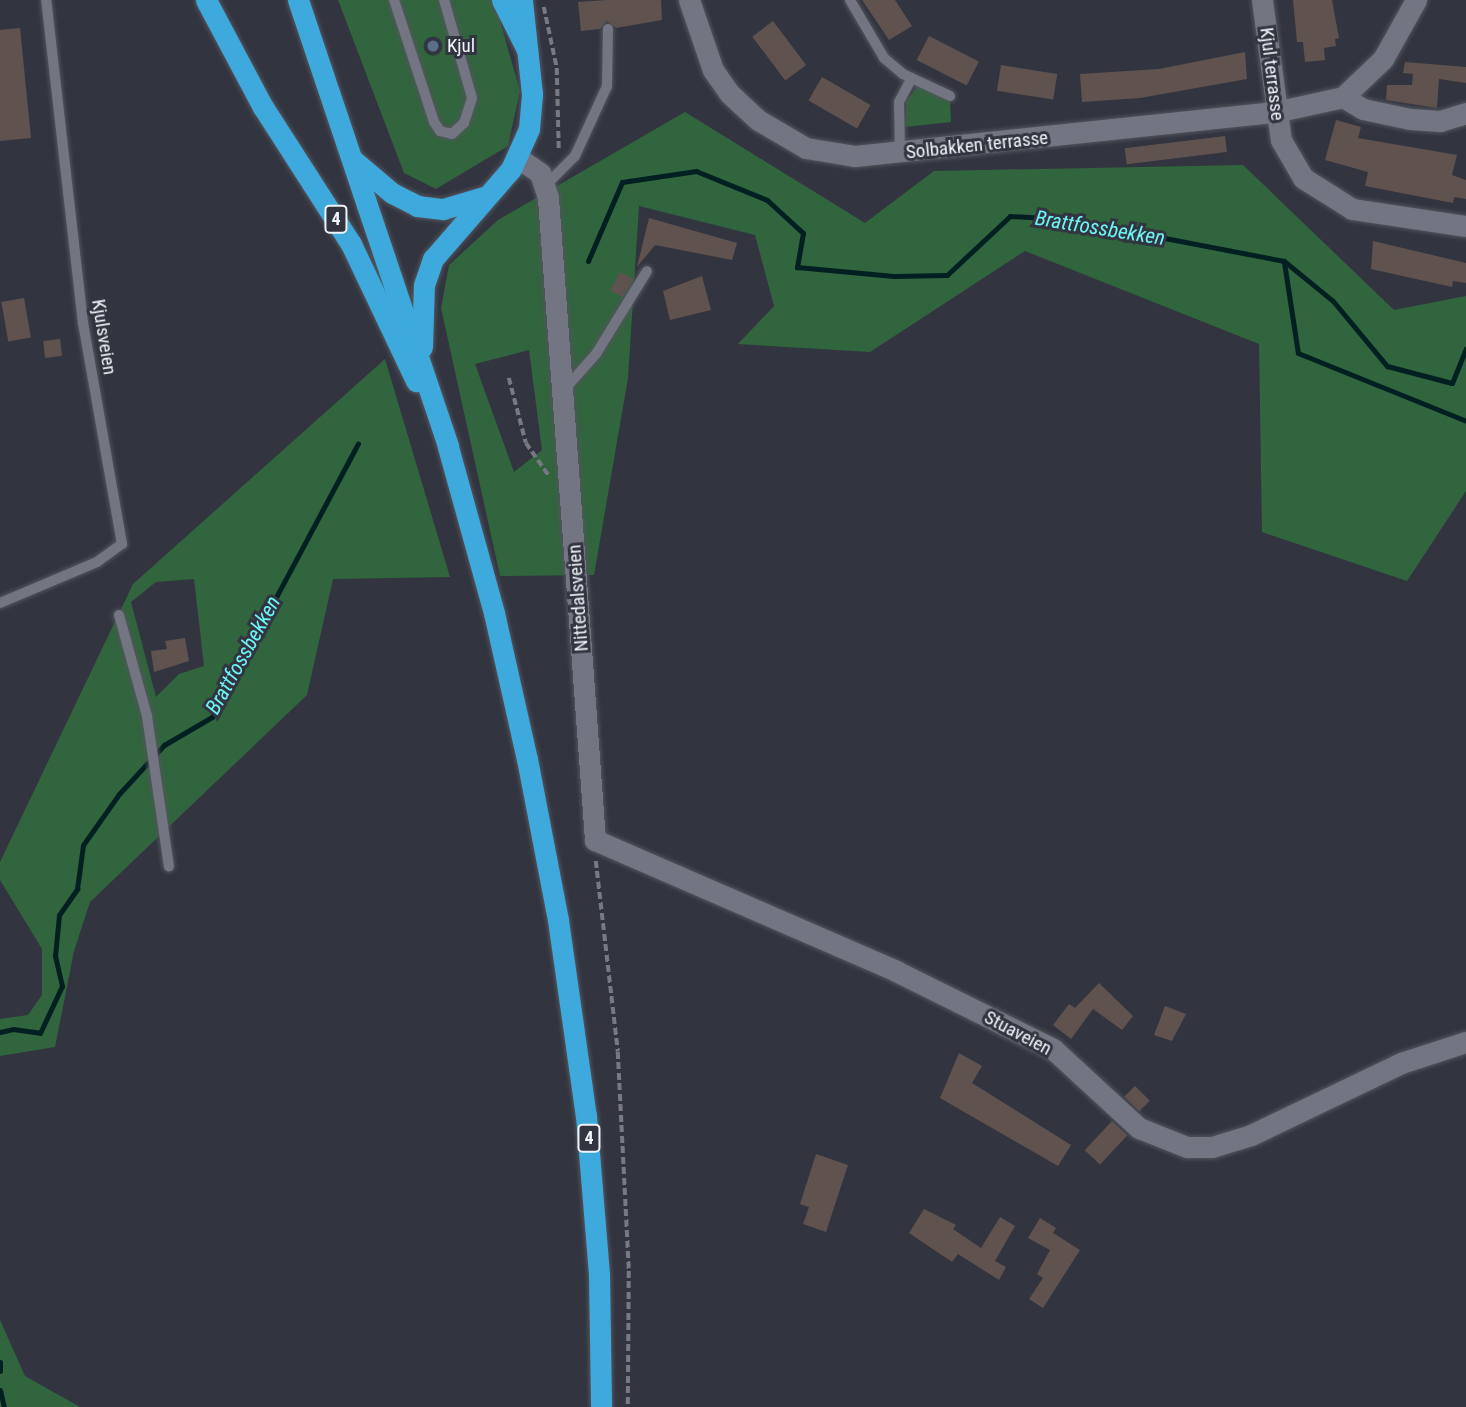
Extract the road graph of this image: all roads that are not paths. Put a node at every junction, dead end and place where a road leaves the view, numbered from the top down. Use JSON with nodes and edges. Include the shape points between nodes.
{"nodes":[{"id":1,"x":46,"y":0,"type":"edge"},
{"id":2,"x":206,"y":0,"type":"edge"},
{"id":3,"x":298,"y":0,"type":"edge"},
{"id":4,"x":394,"y":0,"type":"edge"},
{"id":5,"x":444,"y":0,"type":"edge"},
{"id":6,"x":502,"y":0,"type":"edge"},
{"id":7,"x":522,"y":0,"type":"edge"},
{"id":8,"x":689,"y":0,"type":"edge"},
{"id":9,"x":850,"y":0,"type":"edge"},
{"id":10,"x":1262,"y":0,"type":"edge"},
{"id":11,"x":1416,"y":0,"type":"edge"},
{"id":12,"x":608,"y":29,"type":"dead end"},
{"id":13,"x":528,"y":52,"type":"junction"},
{"id":14,"x":912,"y":78,"type":"junction"},
{"id":15,"x":950,"y":96,"type":"dead end"},
{"id":16,"x":1343,"y":97,"type":"junction"},
{"id":17,"x":1275,"y":112,"type":"junction"},
{"id":18,"x":1466,"y":113,"type":"edge"},
{"id":19,"x":900,"y":154,"type":"junction"},
{"id":20,"x":518,"y":158,"type":"junction"},
{"id":21,"x":352,"y":159,"type":"junction"},
{"id":22,"x":552,"y":182,"type":"junction"},
{"id":23,"x":484,"y":197,"type":"junction"},
{"id":24,"x":1466,"y":226,"type":"edge"},
{"id":25,"x":647,"y":271,"type":"dead end"},
{"id":26,"x":422,"y":367,"type":"junction"},
{"id":27,"x":564,"y":390,"type":"junction"},
{"id":28,"x":448,"y":447,"type":"junction"},
{"id":29,"x":0,"y":603,"type":"edge"},
{"id":30,"x":118,"y":615,"type":"dead end"},
{"id":31,"x":595,"y":840,"type":"joint"},
{"id":32,"x":169,"y":866,"type":"dead end"},
{"id":33,"x":1466,"y":1042,"type":"edge"},
{"id":34,"x":601,"y":1407,"type":"edge"}],
"edges":[{"from":1,"to":29,"type":"lane","name":"Kjulsveien","via":[[83,323],[122,544],[97,562]]},
{"from":2,"to":28,"type":"highway","number":"4","via":[[263,107],[351,244]]},
{"from":3,"to":21,"type":"highway","number":"4"},
{"from":4,"to":5,"type":"lane","via":[[434,122],[439,131],[452,134],[464,123],[472,98]]},
{"from":6,"to":13,"type":"highway","number":"4"},
{"from":7,"to":13,"type":"highway","number":"4"},
{"from":8,"to":19,"type":"street","name":"Solbakken terrasse","via":[[713,70],[758,120],[806,148],[826,153]]},
{"from":9,"to":14,"type":"lane","via":[[884,58]]},
{"from":10,"to":17,"type":"street","name":"Kjul terrasse"},
{"from":11,"to":16,"type":"street","via":[[1383,59]]},
{"from":12,"to":22,"type":"lane","via":[[607,86],[575,156]]},
{"from":13,"to":20,"type":"highway","number":"4","via":[[532,112]]},
{"from":14,"to":15,"type":"lane"},
{"from":14,"to":19,"type":"lane","via":[[899,102]]},
{"from":16,"to":17,"type":"street","name":"Solbakken terrasse"},
{"from":16,"to":18,"type":"street","via":[[1363,109],[1410,119],[1440,121]]},
{"from":17,"to":19,"type":"street","name":"Solbakken terrasse"},
{"from":17,"to":24,"type":"street","name":"Kjul terrasse","via":[[1281,140],[1303,178],[1328,197],[1385,217]]},
{"from":20,"to":22,"type":"street"},
{"from":20,"to":23,"type":"highway","number":"4"},
{"from":21,"to":23,"type":"highway","via":[[393,193],[417,206],[443,209]]},
{"from":21,"to":26,"type":"highway","number":"4"},
{"from":22,"to":27,"type":"street","name":"Nittedalsveien"},
{"from":23,"to":26,"type":"highway","number":"4","via":[[433,260],[424,285]]},
{"from":25,"to":27,"type":"lane","via":[[596,354]]},
{"from":26,"to":28,"type":"highway","number":"4"},
{"from":27,"to":31,"type":"street","name":"Nittedalsveien"},
{"from":28,"to":34,"type":"highway","number":"4","via":[[494,613],[558,920],[592,1174]]},
{"from":30,"to":32,"type":"lane","via":[[147,716]]},
{"from":31,"to":33,"type":"street","name":"Stuaveien","via":[[896,971],[1053,1049],[1139,1128],[1186,1147],[1212,1147],[1251,1135],[1401,1063]]}]}
